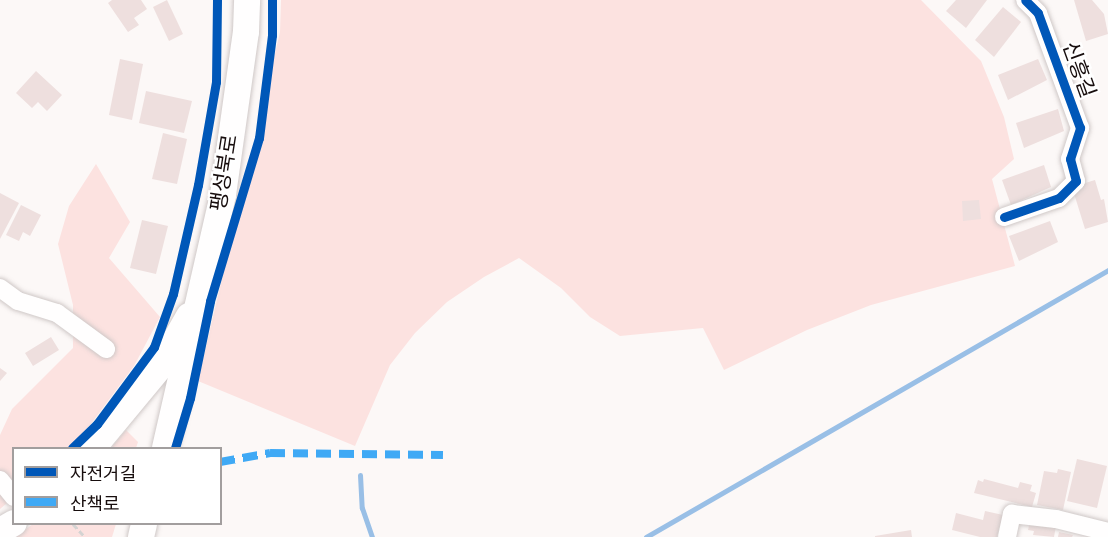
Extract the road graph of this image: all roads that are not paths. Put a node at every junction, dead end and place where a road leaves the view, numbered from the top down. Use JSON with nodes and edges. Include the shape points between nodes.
{"nodes":[{"id":1,"x":247,"y":0,"type":"edge"},
{"id":2,"x":1025,"y":0,"type":"edge"},
{"id":3,"x":1004,"y":217,"type":"dead end"},
{"id":4,"x":0,"y":288,"type":"edge"},
{"id":5,"x":201,"y":295,"type":"junction"},
{"id":6,"x":106,"y":349,"type":"dead end"},
{"id":7,"x":94,"y":447,"type":"edge"},
{"id":8,"x":165,"y":447,"type":"edge"},
{"id":9,"x":0,"y":480,"type":"edge"},
{"id":10,"x":12,"y":495,"type":"edge"},
{"id":11,"x":1108,"y":532,"type":"edge"},
{"id":12,"x":1007,"y":537,"type":"edge"}],
"edges":[{"from":1,"to":5,"type":"main road","name":"팽성북로","via":[[224,195]]},
{"from":2,"to":3,"type":"street","name":"신흥길","via":[[1038,13],[1080,128],[1070,159],[1076,181],[1059,198]]},
{"from":4,"to":6,"type":"street","via":[[18,301],[57,313]]},
{"from":5,"to":7,"type":"main road","via":[[160,367]]},
{"from":5,"to":8,"type":"main road","name":"팽성북로"},
{"from":9,"to":10,"type":"street"},
{"from":11,"to":12,"type":"street","via":[[1056,519],[1012,514]]}]}
